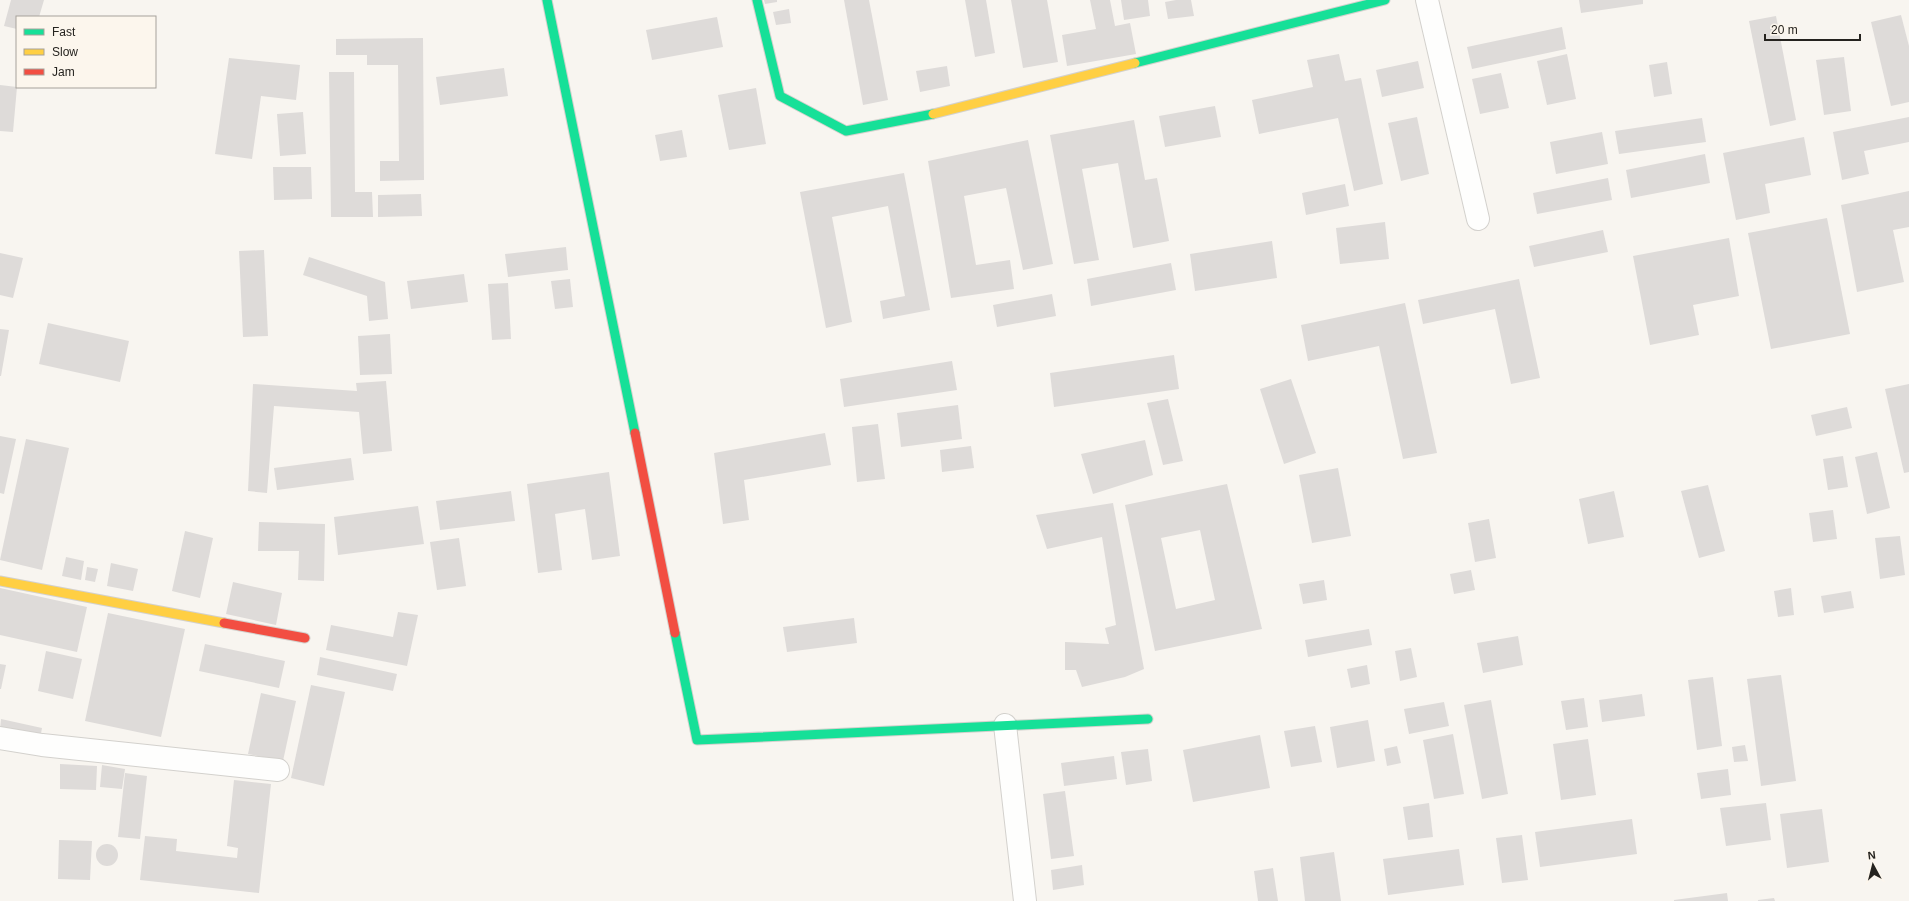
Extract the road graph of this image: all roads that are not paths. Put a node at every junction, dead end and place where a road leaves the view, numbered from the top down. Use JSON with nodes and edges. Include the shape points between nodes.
{"nodes":[{"id":1,"x":546,"y":0,"type":"edge"},
{"id":2,"x":757,"y":0,"type":"edge"},
{"id":3,"x":1385,"y":0,"type":"edge"},
{"id":4,"x":1427,"y":0,"type":"edge"},
{"id":5,"x":1478,"y":220,"type":"dead end"},
{"id":6,"x":0,"y":581,"type":"edge"},
{"id":7,"x":305,"y":638,"type":"dead end"},
{"id":8,"x":1148,"y":719,"type":"dead end"},
{"id":9,"x":1005,"y":725,"type":"junction"},
{"id":10,"x":0,"y":738,"type":"edge"},
{"id":11,"x":278,"y":770,"type":"dead end"},
{"id":12,"x":1024,"y":901,"type":"edge"}],
"edges":[{"from":1,"to":9,"type":"street","via":[[697,740]]},
{"from":2,"to":3,"type":"street","via":[[780,96],[846,131],[929,115]]},
{"from":4,"to":5,"type":"street"},
{"from":6,"to":7,"type":"street"},
{"from":8,"to":9,"type":"street"},
{"from":9,"to":12,"type":"street"},
{"from":10,"to":11,"type":"street","via":[[42,745]]}]}
